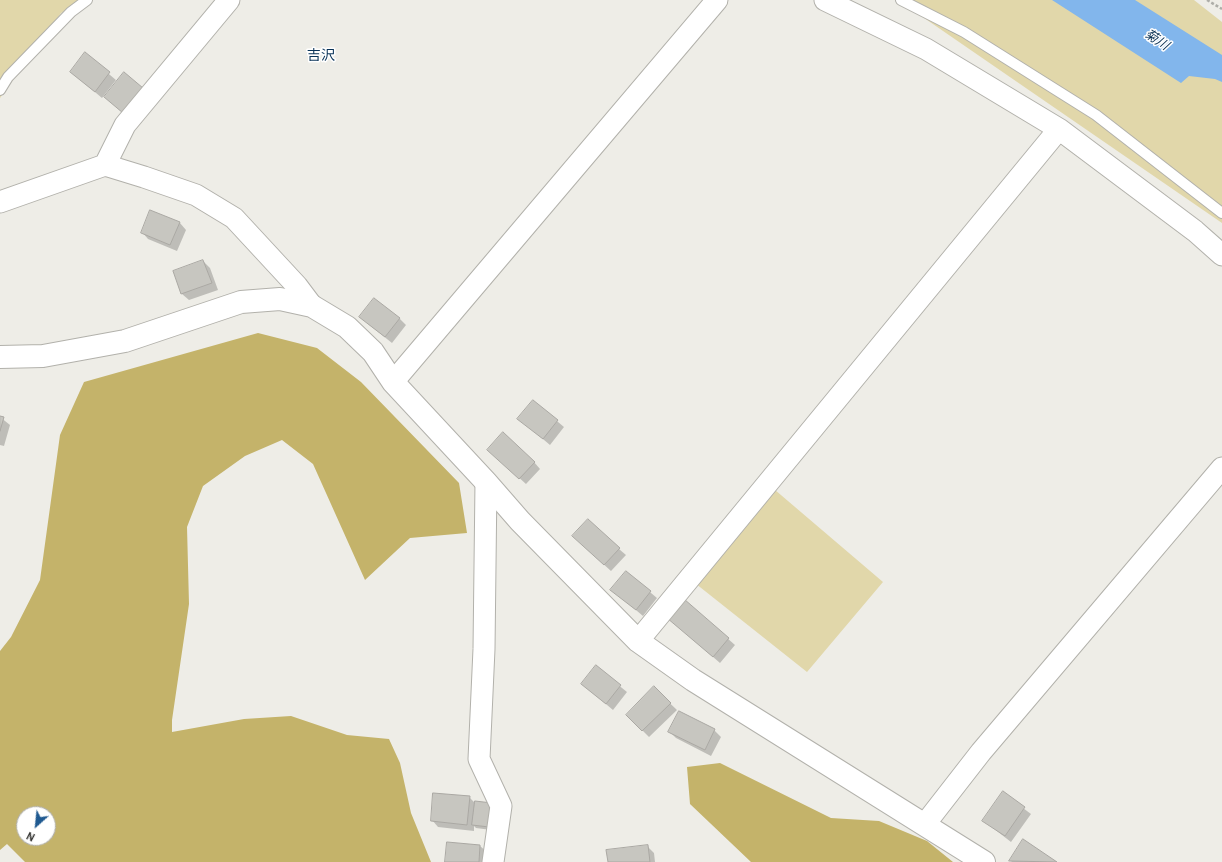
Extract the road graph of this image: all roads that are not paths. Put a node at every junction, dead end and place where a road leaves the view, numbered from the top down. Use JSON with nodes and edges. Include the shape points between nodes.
{"nodes":[{"id":1,"x":87,"y":0,"type":"edge"},
{"id":2,"x":229,"y":0,"type":"edge"},
{"id":3,"x":717,"y":0,"type":"edge"},
{"id":4,"x":825,"y":0,"type":"edge"},
{"id":5,"x":900,"y":0,"type":"edge"},
{"id":6,"x":0,"y":90,"type":"edge"},
{"id":7,"x":1059,"y":129,"type":"junction"},
{"id":8,"x":105,"y":164,"type":"junction"},
{"id":9,"x":0,"y":202,"type":"edge"},
{"id":10,"x":1222,"y":212,"type":"edge"},
{"id":11,"x":1222,"y":255,"type":"edge"},
{"id":12,"x":312,"y":306,"type":"junction"},
{"id":13,"x":0,"y":357,"type":"edge"},
{"id":14,"x":393,"y":382,"type":"junction"},
{"id":15,"x":1222,"y":468,"type":"edge"},
{"id":16,"x":486,"y":482,"type":"junction"},
{"id":17,"x":638,"y":641,"type":"junction"},
{"id":18,"x":925,"y":824,"type":"junction"},
{"id":19,"x":493,"y":862,"type":"edge"},
{"id":20,"x":984,"y":862,"type":"edge"}],
"edges":[{"from":1,"to":6,"type":"lane","via":[[71,12],[8,77]]},
{"from":2,"to":8,"type":"street","via":[[125,125]]},
{"from":3,"to":14,"type":"street"},
{"from":4,"to":7,"type":"street","via":[[926,49]]},
{"from":5,"to":10,"type":"lane","via":[[964,32],[1096,116]]},
{"from":7,"to":11,"type":"street","via":[[1195,231]]},
{"from":7,"to":17,"type":"street"},
{"from":8,"to":9,"type":"street"},
{"from":8,"to":12,"type":"street","via":[[196,195],[234,218],[297,286]]},
{"from":12,"to":13,"type":"street","via":[[280,299],[242,302],[125,341],[43,356]]},
{"from":12,"to":14,"type":"street","via":[[347,327],[373,352]]},
{"from":14,"to":16,"type":"street"},
{"from":15,"to":18,"type":"street","via":[[981,752]]},
{"from":16,"to":17,"type":"street","via":[[520,521]]},
{"from":16,"to":19,"type":"street","via":[[484,649],[479,759],[500,806]]},
{"from":17,"to":18,"type":"street","via":[[693,680]]},
{"from":18,"to":20,"type":"street"}]}
